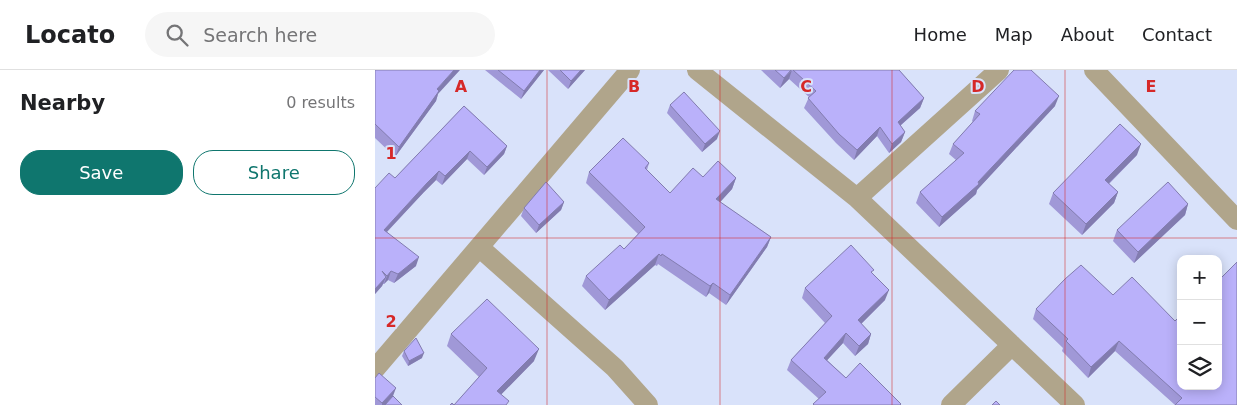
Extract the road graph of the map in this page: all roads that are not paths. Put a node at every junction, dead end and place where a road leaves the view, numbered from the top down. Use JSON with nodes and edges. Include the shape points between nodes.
{"nodes":[{"id":1,"x":630,"y":70,"type":"edge"},
{"id":2,"x":697,"y":70,"type":"edge"},
{"id":3,"x":999,"y":70,"type":"edge"},
{"id":4,"x":1094,"y":70,"type":"edge"},
{"id":5,"x":857,"y":198,"type":"junction"},
{"id":6,"x":1237,"y":220,"type":"edge"},
{"id":7,"x":479,"y":247,"type":"junction"},
{"id":8,"x":1012,"y":346,"type":"junction"},
{"id":9,"x":375,"y":369,"type":"edge"},
{"id":10,"x":647,"y":405,"type":"edge"},
{"id":11,"x":951,"y":405,"type":"edge"},
{"id":12,"x":1075,"y":405,"type":"edge"}],
"edges":[{"from":1,"to":7,"type":"street"},
{"from":2,"to":5,"type":"street"},
{"from":3,"to":5,"type":"street"},
{"from":4,"to":6,"type":"street"},
{"from":5,"to":8,"type":"street"},
{"from":7,"to":9,"type":"street"},
{"from":7,"to":10,"type":"street","via":[[615,368]]},
{"from":8,"to":11,"type":"street"},
{"from":8,"to":12,"type":"street"}]}
